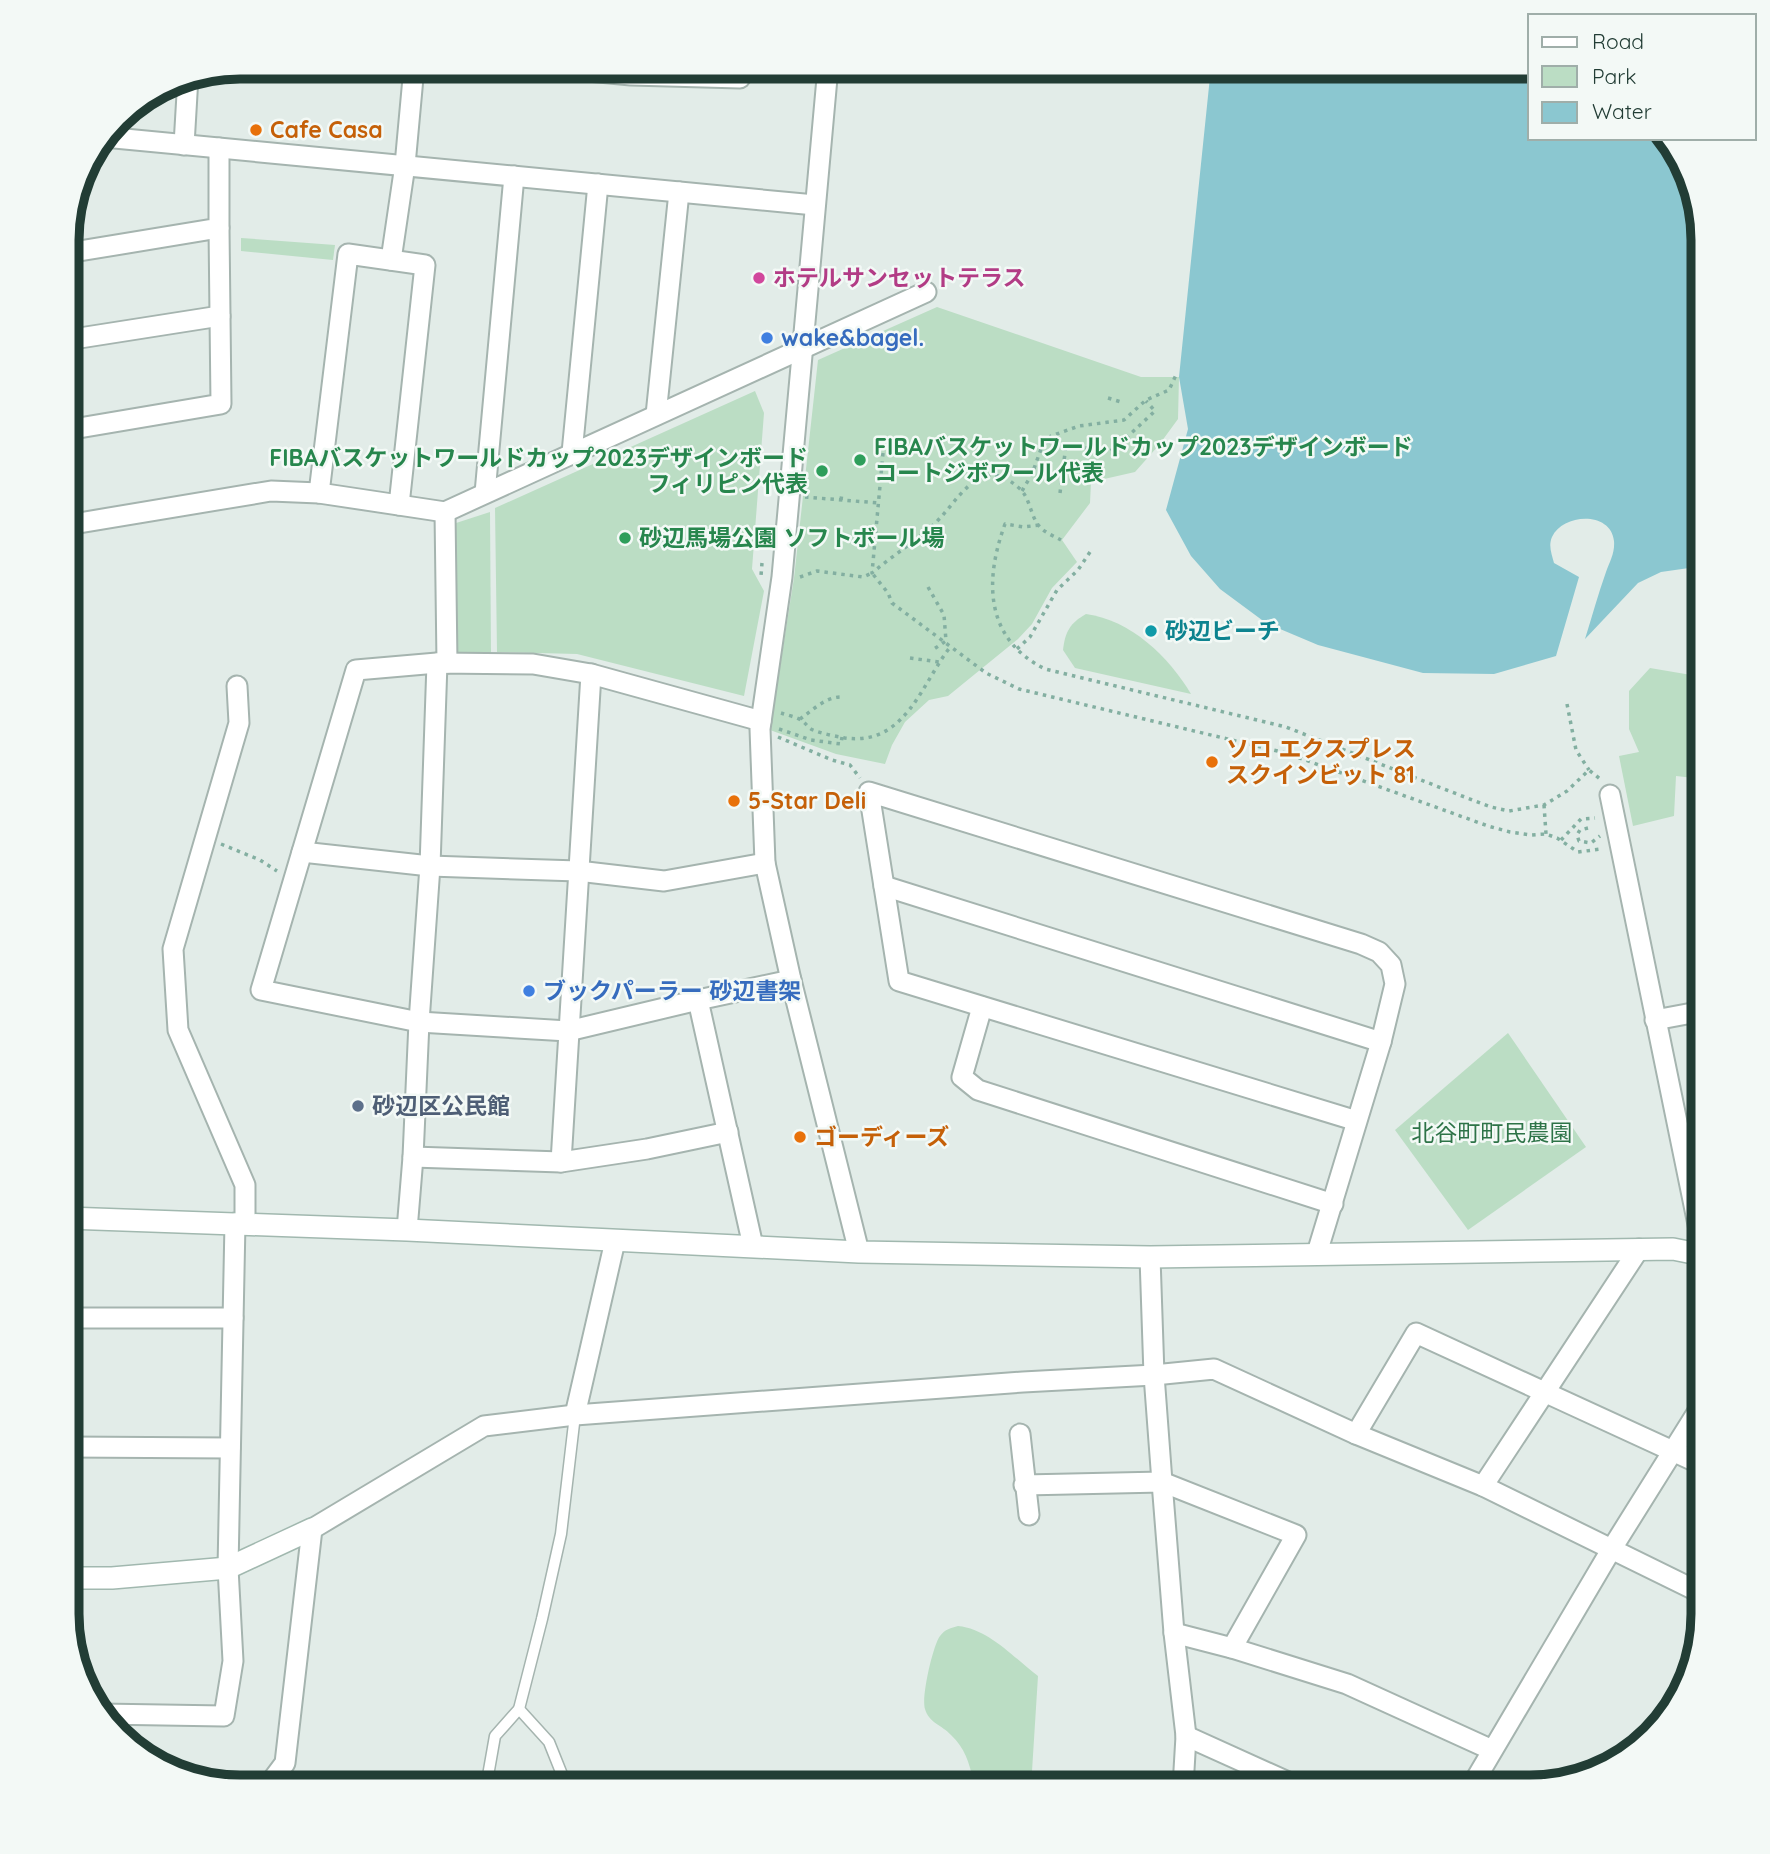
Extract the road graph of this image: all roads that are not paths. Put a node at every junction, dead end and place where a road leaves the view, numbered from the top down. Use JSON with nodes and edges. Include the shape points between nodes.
{"nodes":[{"id":1,"x":413,"y":79,"type":"edge"},
{"id":2,"x":827,"y":79,"type":"edge"},
{"id":3,"x":187,"y":87,"type":"edge"},
{"id":4,"x":116,"y":138,"type":"edge"},
{"id":5,"x":184,"y":145,"type":"junction"},
{"id":6,"x":219,"y":148,"type":"junction"},
{"id":7,"x":405,"y":165,"type":"junction"},
{"id":8,"x":514,"y":176,"type":"junction"},
{"id":9,"x":598,"y":184,"type":"junction"},
{"id":10,"x":679,"y":192,"type":"junction"},
{"id":11,"x":815,"y":205,"type":"junction"},
{"id":12,"x":219,"y":228,"type":"junction"},
{"id":13,"x":79,"y":251,"type":"edge"},
{"id":14,"x":391,"y":260,"type":"junction"},
{"id":15,"x":926,"y":292,"type":"dead end"},
{"id":16,"x":220,"y":317,"type":"junction"},
{"id":17,"x":79,"y":338,"type":"edge"},
{"id":18,"x":802,"y":350,"type":"junction"},
{"id":19,"x":656,"y":415,"type":"junction"},
{"id":20,"x":79,"y":428,"type":"edge"},
{"id":21,"x":572,"y":453,"type":"junction"},
{"id":22,"x":319,"y":493,"type":"junction"},
{"id":23,"x":485,"y":493,"type":"junction"},
{"id":24,"x":399,"y":505,"type":"junction"},
{"id":25,"x":445,"y":512,"type":"junction"},
{"id":26,"x":79,"y":523,"type":"edge"},
{"id":27,"x":442,"y":663,"type":"junction"},
{"id":28,"x":591,"y":674,"type":"junction"},
{"id":29,"x":237,"y":686,"type":"dead end"},
{"id":30,"x":767,"y":721,"type":"junction"},
{"id":31,"x":1610,"y":795,"type":"road end"},
{"id":32,"x":302,"y":852,"type":"junction"},
{"id":33,"x":765,"y":863,"type":"junction"},
{"id":34,"x":430,"y":866,"type":"junction"},
{"id":35,"x":578,"y":871,"type":"junction"},
{"id":36,"x":884,"y":886,"type":"junction"},
{"id":37,"x":791,"y":980,"type":"junction"},
{"id":38,"x":698,"y":1000,"type":"junction"},
{"id":39,"x":982,"y":1007,"type":"junction"},
{"id":40,"x":1691,"y":1013,"type":"edge"},
{"id":41,"x":1655,"y":1020,"type":"junction"},
{"id":42,"x":419,"y":1022,"type":"junction"},
{"id":43,"x":568,"y":1031,"type":"junction"},
{"id":44,"x":1381,"y":1042,"type":"junction"},
{"id":45,"x":1357,"y":1121,"type":"junction"},
{"id":46,"x":728,"y":1132,"type":"junction"},
{"id":47,"x":413,"y":1157,"type":"junction"},
{"id":48,"x":561,"y":1162,"type":"junction"},
{"id":49,"x":1691,"y":1194,"type":"edge"},
{"id":50,"x":1333,"y":1204,"type":"junction"},
{"id":51,"x":79,"y":1218,"type":"edge"},
{"id":52,"x":240,"y":1223,"type":"junction"},
{"id":53,"x":407,"y":1230,"type":"junction"},
{"id":54,"x":615,"y":1241,"type":"junction"},
{"id":55,"x":753,"y":1246,"type":"junction"},
{"id":56,"x":1639,"y":1249,"type":"junction"},
{"id":57,"x":1691,"y":1251,"type":"edge"},
{"id":58,"x":859,"y":1252,"type":"junction"},
{"id":59,"x":1317,"y":1253,"type":"junction"},
{"id":60,"x":1150,"y":1257,"type":"junction"},
{"id":61,"x":79,"y":1318,"type":"edge"},
{"id":62,"x":233,"y":1318,"type":"junction"},
{"id":63,"x":1154,"y":1375,"type":"junction"},
{"id":64,"x":1545,"y":1393,"type":"junction"},
{"id":65,"x":575,"y":1415,"type":"junction"},
{"id":66,"x":1691,"y":1422,"type":"edge"},
{"id":67,"x":1020,"y":1434,"type":"dead end"},
{"id":68,"x":1356,"y":1434,"type":"junction"},
{"id":69,"x":79,"y":1447,"type":"edge"},
{"id":70,"x":230,"y":1448,"type":"junction"},
{"id":71,"x":1674,"y":1450,"type":"junction"},
{"id":72,"x":1691,"y":1459,"type":"edge"},
{"id":73,"x":1162,"y":1482,"type":"junction"},
{"id":74,"x":1024,"y":1485,"type":"junction"},
{"id":75,"x":1483,"y":1486,"type":"junction"},
{"id":76,"x":1029,"y":1515,"type":"dead end"},
{"id":77,"x":313,"y":1529,"type":"junction"},
{"id":78,"x":1611,"y":1550,"type":"junction"},
{"id":79,"x":228,"y":1568,"type":"junction"},
{"id":80,"x":79,"y":1578,"type":"edge"},
{"id":81,"x":1691,"y":1588,"type":"edge"},
{"id":82,"x":1174,"y":1633,"type":"junction"},
{"id":83,"x":1232,"y":1648,"type":"junction"},
{"id":84,"x":519,"y":1709,"type":"junction"},
{"id":85,"x":114,"y":1714,"type":"edge"},
{"id":86,"x":1186,"y":1736,"type":"junction"},
{"id":87,"x":1492,"y":1750,"type":"junction"},
{"id":88,"x":276,"y":1775,"type":"edge"},
{"id":89,"x":488,"y":1775,"type":"edge"},
{"id":90,"x":563,"y":1775,"type":"edge"},
{"id":91,"x":1184,"y":1775,"type":"edge"},
{"id":92,"x":1272,"y":1775,"type":"edge"},
{"id":93,"x":1478,"y":1775,"type":"edge"}],
"edges":[{"from":1,"to":7,"type":"street"},
{"from":2,"to":11,"type":"street"},
{"from":3,"to":5,"type":"street"},
{"from":4,"to":5,"type":"street"},
{"from":5,"to":6,"type":"street"},
{"from":6,"to":7,"type":"street"},
{"from":6,"to":12,"type":"street"},
{"from":7,"to":8,"type":"street"},
{"from":7,"to":14,"type":"street"},
{"from":8,"to":9,"type":"street"},
{"from":8,"to":23,"type":"street"},
{"from":9,"to":10,"type":"street"},
{"from":9,"to":21,"type":"street"},
{"from":10,"to":11,"type":"street"},
{"from":10,"to":19,"type":"street"},
{"from":11,"to":18,"type":"street"},
{"from":12,"to":13,"type":"street"},
{"from":12,"to":16,"type":"street"},
{"from":14,"to":22,"type":"street","via":[[348,254]]},
{"from":14,"to":24,"type":"street","via":[[425,265]]},
{"from":15,"to":18,"type":"street"},
{"from":16,"to":17,"type":"street"},
{"from":16,"to":20,"type":"street","via":[[221,404]]},
{"from":18,"to":19,"type":"street"},
{"from":18,"to":30,"type":"street"},
{"from":19,"to":21,"type":"street"},
{"from":21,"to":23,"type":"street"},
{"from":22,"to":24,"type":"street"},
{"from":22,"to":26,"type":"street","via":[[271,491]]},
{"from":23,"to":25,"type":"street"},
{"from":24,"to":25,"type":"street"},
{"from":25,"to":27,"type":"street"},
{"from":27,"to":28,"type":"street","via":[[533,664]]},
{"from":27,"to":32,"type":"street","via":[[356,670]]},
{"from":27,"to":34,"type":"street"},
{"from":28,"to":30,"type":"street"},
{"from":28,"to":35,"type":"street"},
{"from":29,"to":52,"type":"street","via":[[239,723],[173,949],[178,1030],[245,1185]]},
{"from":30,"to":33,"type":"street"},
{"from":31,"to":41,"type":"street"},
{"from":32,"to":34,"type":"street"},
{"from":32,"to":42,"type":"street","via":[[261,990]]},
{"from":33,"to":35,"type":"street","via":[[664,881]]},
{"from":33,"to":37,"type":"street"},
{"from":34,"to":35,"type":"street"},
{"from":34,"to":42,"type":"street"},
{"from":35,"to":43,"type":"street"},
{"from":36,"to":39,"type":"street","via":[[899,981]]},
{"from":36,"to":44,"type":"street"},
{"from":36,"to":44,"type":"street","via":[[869,792],[1379,952],[1391,965],[1395,984]]},
{"from":37,"to":38,"type":"street"},
{"from":37,"to":58,"type":"street"},
{"from":38,"to":43,"type":"street"},
{"from":38,"to":46,"type":"street"},
{"from":39,"to":45,"type":"street"},
{"from":39,"to":50,"type":"street","via":[[962,1077],[978,1090]]},
{"from":40,"to":41,"type":"street"},
{"from":41,"to":49,"type":"street"},
{"from":42,"to":43,"type":"street"},
{"from":42,"to":47,"type":"street"},
{"from":43,"to":48,"type":"street"},
{"from":44,"to":45,"type":"street"},
{"from":45,"to":50,"type":"street"},
{"from":46,"to":48,"type":"street"},
{"from":46,"to":55,"type":"street"},
{"from":47,"to":48,"type":"street"},
{"from":47,"to":53,"type":"street"},
{"from":50,"to":59,"type":"street"},
{"from":51,"to":52,"type":"street"},
{"from":52,"to":53,"type":"street"},
{"from":52,"to":62,"type":"street"},
{"from":53,"to":54,"type":"street"},
{"from":54,"to":55,"type":"street"},
{"from":54,"to":65,"type":"street"},
{"from":55,"to":58,"type":"street"},
{"from":56,"to":57,"type":"street"},
{"from":56,"to":59,"type":"street"},
{"from":56,"to":64,"type":"street"},
{"from":58,"to":60,"type":"street"},
{"from":59,"to":60,"type":"street"},
{"from":60,"to":63,"type":"street"},
{"from":61,"to":62,"type":"street"},
{"from":62,"to":70,"type":"street"},
{"from":63,"to":65,"type":"street"},
{"from":63,"to":68,"type":"street","via":[[1214,1369]]},
{"from":63,"to":73,"type":"street"},
{"from":64,"to":68,"type":"street","via":[[1416,1333]]},
{"from":64,"to":71,"type":"street"},
{"from":64,"to":75,"type":"street"},
{"from":65,"to":77,"type":"street","via":[[484,1426]]},
{"from":65,"to":84,"type":"lane","via":[[561,1534]]},
{"from":66,"to":71,"type":"street"},
{"from":67,"to":74,"type":"street"},
{"from":68,"to":75,"type":"street"},
{"from":69,"to":70,"type":"street"},
{"from":70,"to":79,"type":"street"},
{"from":71,"to":72,"type":"street"},
{"from":71,"to":78,"type":"street"},
{"from":73,"to":74,"type":"street"},
{"from":73,"to":82,"type":"street"},
{"from":73,"to":83,"type":"street","via":[[1296,1535]]},
{"from":74,"to":76,"type":"street"},
{"from":75,"to":78,"type":"street"},
{"from":77,"to":79,"type":"street"},
{"from":77,"to":88,"type":"street","via":[[285,1763]]},
{"from":78,"to":81,"type":"street"},
{"from":78,"to":87,"type":"street"},
{"from":79,"to":80,"type":"street"},
{"from":79,"to":85,"type":"street","via":[[233,1661],[224,1716]]},
{"from":82,"to":83,"type":"street"},
{"from":82,"to":86,"type":"street"},
{"from":83,"to":87,"type":"street","via":[[1348,1684]]},
{"from":84,"to":89,"type":"lane","via":[[495,1736]]},
{"from":84,"to":90,"type":"lane","via":[[549,1742]]},
{"from":86,"to":91,"type":"street"},
{"from":86,"to":92,"type":"street"},
{"from":87,"to":93,"type":"street"}]}
